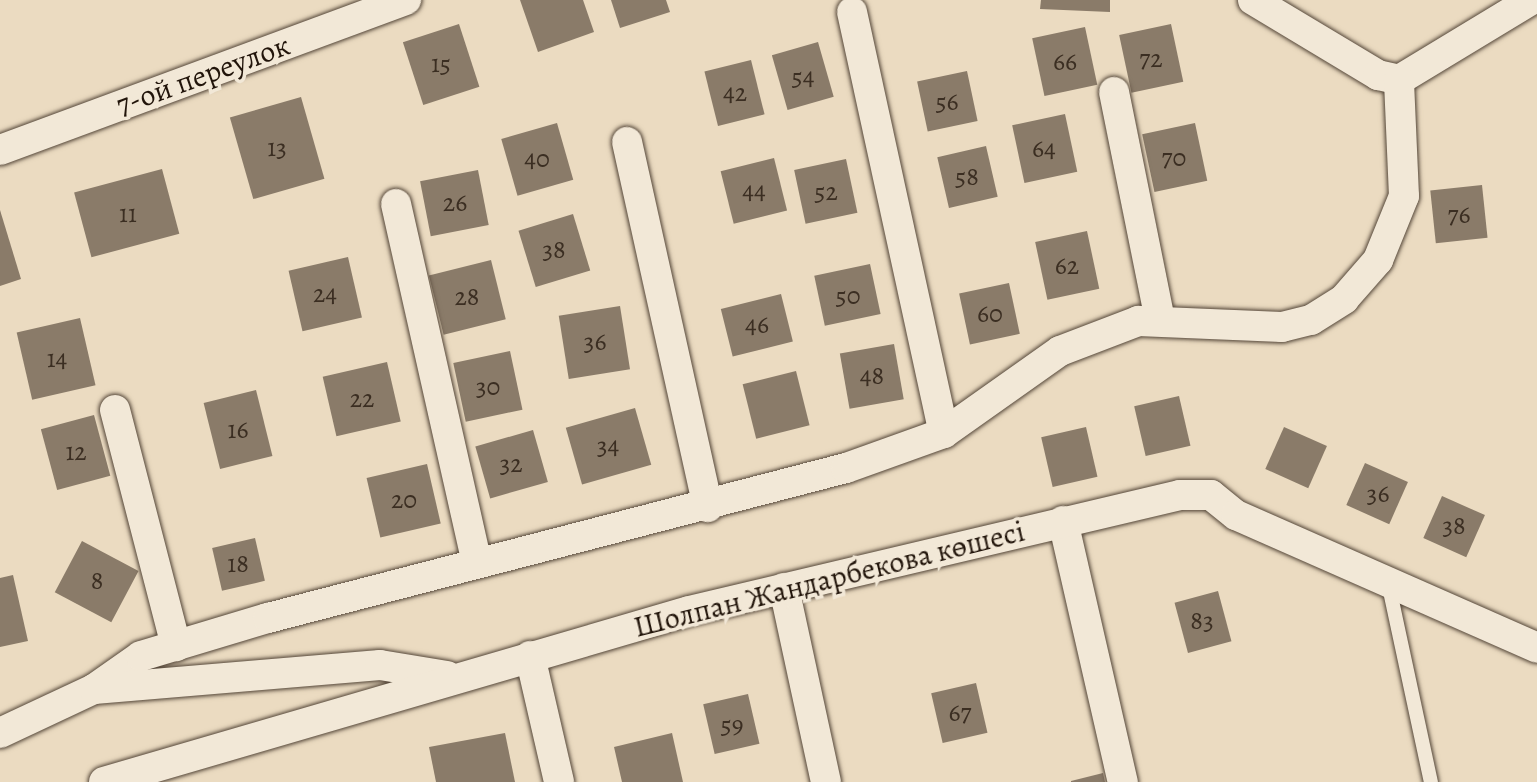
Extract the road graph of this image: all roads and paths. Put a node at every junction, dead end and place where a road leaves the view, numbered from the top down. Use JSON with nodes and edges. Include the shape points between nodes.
{"nodes":[{"id":1,"x":406,"y":0,"type":"edge"},
{"id":2,"x":1253,"y":0,"type":"edge"},
{"id":3,"x":1531,"y":0,"type":"edge"},
{"id":4,"x":852,"y":12,"type":"dead end"},
{"id":5,"x":1399,"y":80,"type":"junction"},
{"id":6,"x":1114,"y":92,"type":"dead end"},
{"id":7,"x":627,"y":142,"type":"dead end"},
{"id":8,"x":0,"y":150,"type":"edge"},
{"id":9,"x":396,"y":204,"type":"dead end"},
{"id":10,"x":1160,"y":320,"type":"junction"},
{"id":11,"x":115,"y":410,"type":"dead end"},
{"id":12,"x":944,"y":433,"type":"junction"},
{"id":13,"x":708,"y":507,"type":"junction"},
{"id":14,"x":1063,"y":521,"type":"junction"},
{"id":15,"x":476,"y":560,"type":"junction"},
{"id":16,"x":1388,"y":582,"type":"junction"},
{"id":17,"x":784,"y":588,"type":"junction"},
{"id":18,"x":176,"y":646,"type":"junction"},
{"id":19,"x":1537,"y":648,"type":"edge"},
{"id":20,"x":530,"y":656,"type":"junction"},
{"id":21,"x":453,"y":677,"type":"junction"},
{"id":22,"x":94,"y":689,"type":"junction"},
{"id":23,"x":0,"y":733,"type":"edge"},
{"id":24,"x":104,"y":782,"type":"edge"},
{"id":25,"x":559,"y":782,"type":"edge"},
{"id":26,"x":826,"y":782,"type":"edge"},
{"id":27,"x":1123,"y":782,"type":"edge"},
{"id":28,"x":1431,"y":782,"type":"edge"}],
"edges":[{"from":1,"to":8,"type":"street","name":"7-ой переулок"},
{"from":2,"to":5,"type":"street","via":[[1378,75]]},
{"from":3,"to":5,"type":"street"},
{"from":4,"to":12,"type":"street"},
{"from":5,"to":10,"type":"street","via":[[1404,196],[1378,260],[1344,299],[1311,320],[1282,327]]},
{"from":6,"to":10,"type":"street"},
{"from":7,"to":13,"type":"street"},
{"from":9,"to":15,"type":"street"},
{"from":10,"to":12,"type":"street","via":[[1138,321],[1060,351]]},
{"from":11,"to":18,"type":"street"},
{"from":12,"to":13,"type":"street"},
{"from":13,"to":15,"type":"street"},
{"from":14,"to":16,"type":"street","name":"Шолпан Жандарбекова көшесі","via":[[1180,495],[1211,495],[1236,515]]},
{"from":14,"to":17,"type":"street","name":"Шолпан Жандарбекова көшесі"},
{"from":14,"to":27,"type":"street"},
{"from":15,"to":18,"type":"street"},
{"from":16,"to":19,"type":"street","name":"Шолпан Жандарбекова көшесі"},
{"from":16,"to":28,"type":"lane"},
{"from":17,"to":20,"type":"street","name":"Шолпан Жандарбекова көшесі"},
{"from":17,"to":26,"type":"street"},
{"from":18,"to":22,"type":"street","via":[[141,656]]},
{"from":20,"to":21,"type":"street","name":"Шолпан Жандарбекова көшесі"},
{"from":20,"to":25,"type":"street"},
{"from":21,"to":22,"type":"street","via":[[380,665]]},
{"from":21,"to":24,"type":"street","name":"Шолпан Жандарбекова көшесі"},
{"from":22,"to":23,"type":"street"}]}
